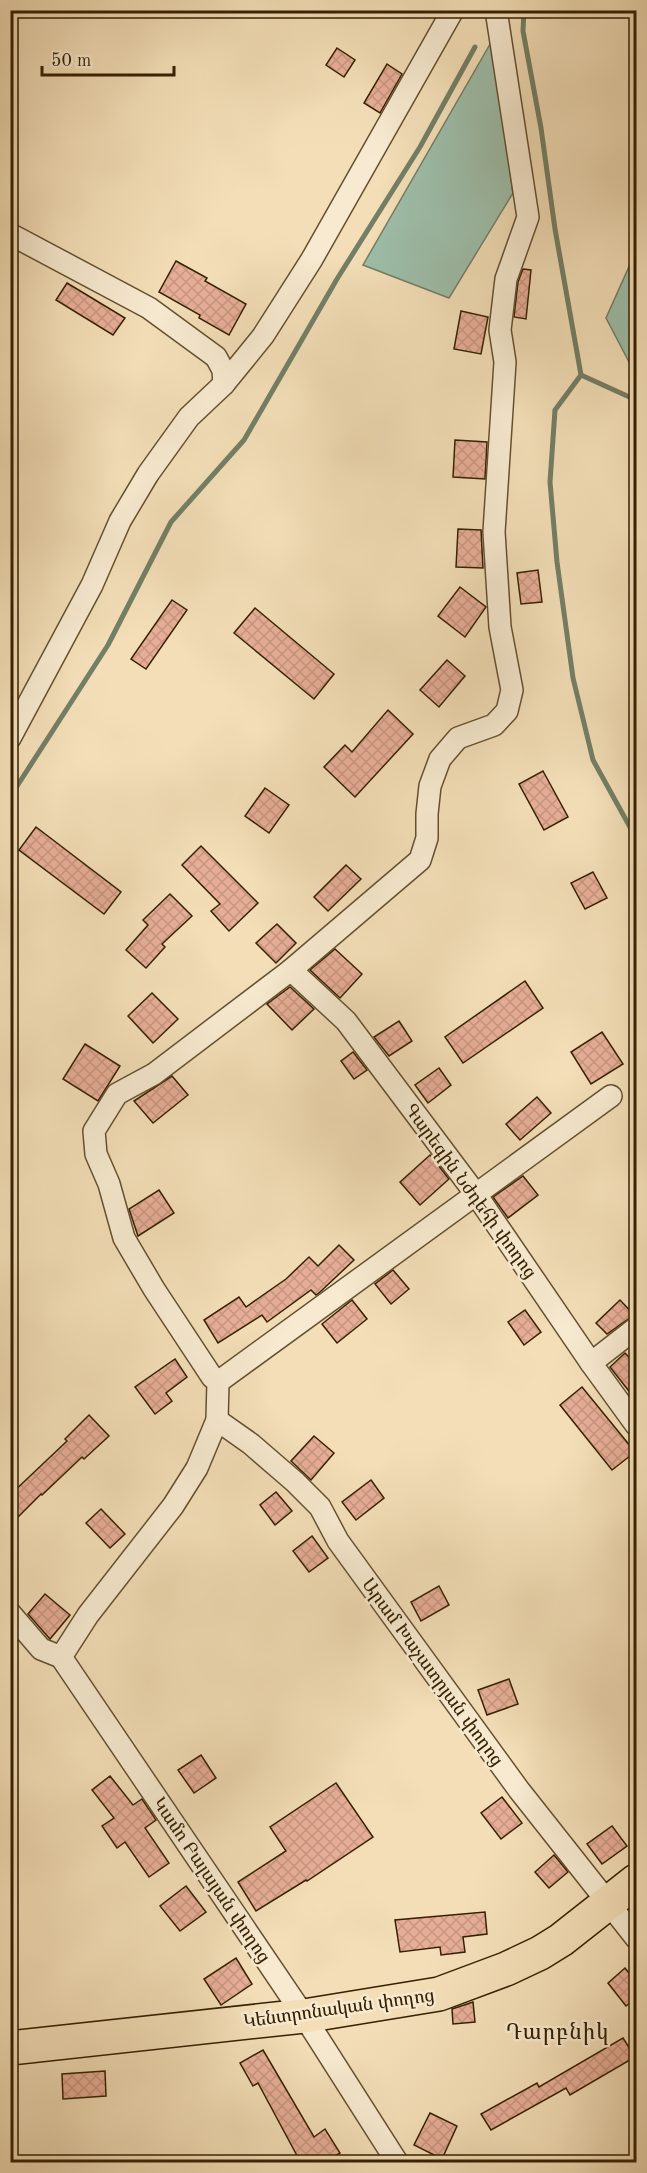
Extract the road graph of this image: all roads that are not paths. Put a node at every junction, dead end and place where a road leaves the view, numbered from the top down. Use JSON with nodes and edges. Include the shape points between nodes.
{"nodes":[{"id":1,"x":453,"y":10,"type":"edge"},
{"id":2,"x":496,"y":10,"type":"edge"},
{"id":3,"x":10,"y":234,"type":"edge"},
{"id":4,"x":224,"y":384,"type":"junction"},
{"id":5,"x":10,"y":738,"type":"edge"},
{"id":6,"x":291,"y":970,"type":"junction"},
{"id":7,"x":611,"y":1096,"type":"dead end"},
{"id":8,"x":475,"y":1193,"type":"junction"},
{"id":9,"x":636,"y":1328,"type":"edge"},
{"id":10,"x":591,"y":1363,"type":"junction"},
{"id":11,"x":218,"y":1382,"type":"junction"},
{"id":12,"x":217,"y":1420,"type":"junction"},
{"id":13,"x":636,"y":1425,"type":"edge"},
{"id":14,"x":10,"y":1613,"type":"edge"},
{"id":15,"x":61,"y":1657,"type":"junction"},
{"id":16,"x":636,"y":1881,"type":"edge"},
{"id":17,"x":610,"y":1903,"type":"junction"},
{"id":18,"x":636,"y":1938,"type":"edge"},
{"id":19,"x":304,"y":2016,"type":"junction"},
{"id":20,"x":10,"y":2048,"type":"edge"},
{"id":21,"x":397,"y":2163,"type":"edge"}],
"edges":[{"from":1,"to":4,"type":"street","via":[[312,259],[263,336]]},
{"from":2,"to":6,"type":"street","via":[[528,217],[506,279],[500,330],[505,362],[494,532],[500,627],[512,690],[507,711],[494,724],[458,738],[440,759],[430,786],[427,838],[420,860]]},
{"from":3,"to":4,"type":"street","via":[[150,308],[216,357],[223,370]]},
{"from":4,"to":5,"type":"street","via":[[189,417],[148,474],[120,521],[92,585]]},
{"from":6,"to":8,"type":"street","name":"Գարեգին Նժդեհի փողոց","via":[[346,1021]]},
{"from":6,"to":11,"type":"street","via":[[154,1074],[117,1094],[94,1131],[96,1154],[124,1238]]},
{"from":7,"to":8,"type":"street"},
{"from":8,"to":10,"type":"street","name":"Գարեգին Նժդեհի փողոց"},
{"from":8,"to":11,"type":"street"},
{"from":9,"to":10,"type":"street"},
{"from":10,"to":13,"type":"street","name":"Գարեգին Նժդեհի փողոց"},
{"from":11,"to":12,"type":"street"},
{"from":12,"to":15,"type":"street","via":[[197,1468],[173,1506],[88,1615]]},
{"from":12,"to":17,"type":"street","name":"Արամ Խաչատրյան փողոց","via":[[274,1463],[320,1507],[338,1540],[512,1781]]},
{"from":14,"to":15,"type":"street","name":"Կամո Բալայան փողոց","via":[[41,1649]]},
{"from":15,"to":19,"type":"street","name":"Կամո Բալայան փողոց"},
{"from":16,"to":17,"type":"main road","name":"Կենտրոնական փողոց"},
{"from":17,"to":18,"type":"street","name":"Արամ Խաչատրյան փողոց"},
{"from":17,"to":19,"type":"main road","name":"Կենտրոնական փողոց","via":[[540,1953],[469,1983],[439,1994]]},
{"from":19,"to":20,"type":"main road","name":"Կենտրոնական փողոց"},
{"from":19,"to":21,"type":"street","name":"Կամո Բալայան փողոց"}]}
